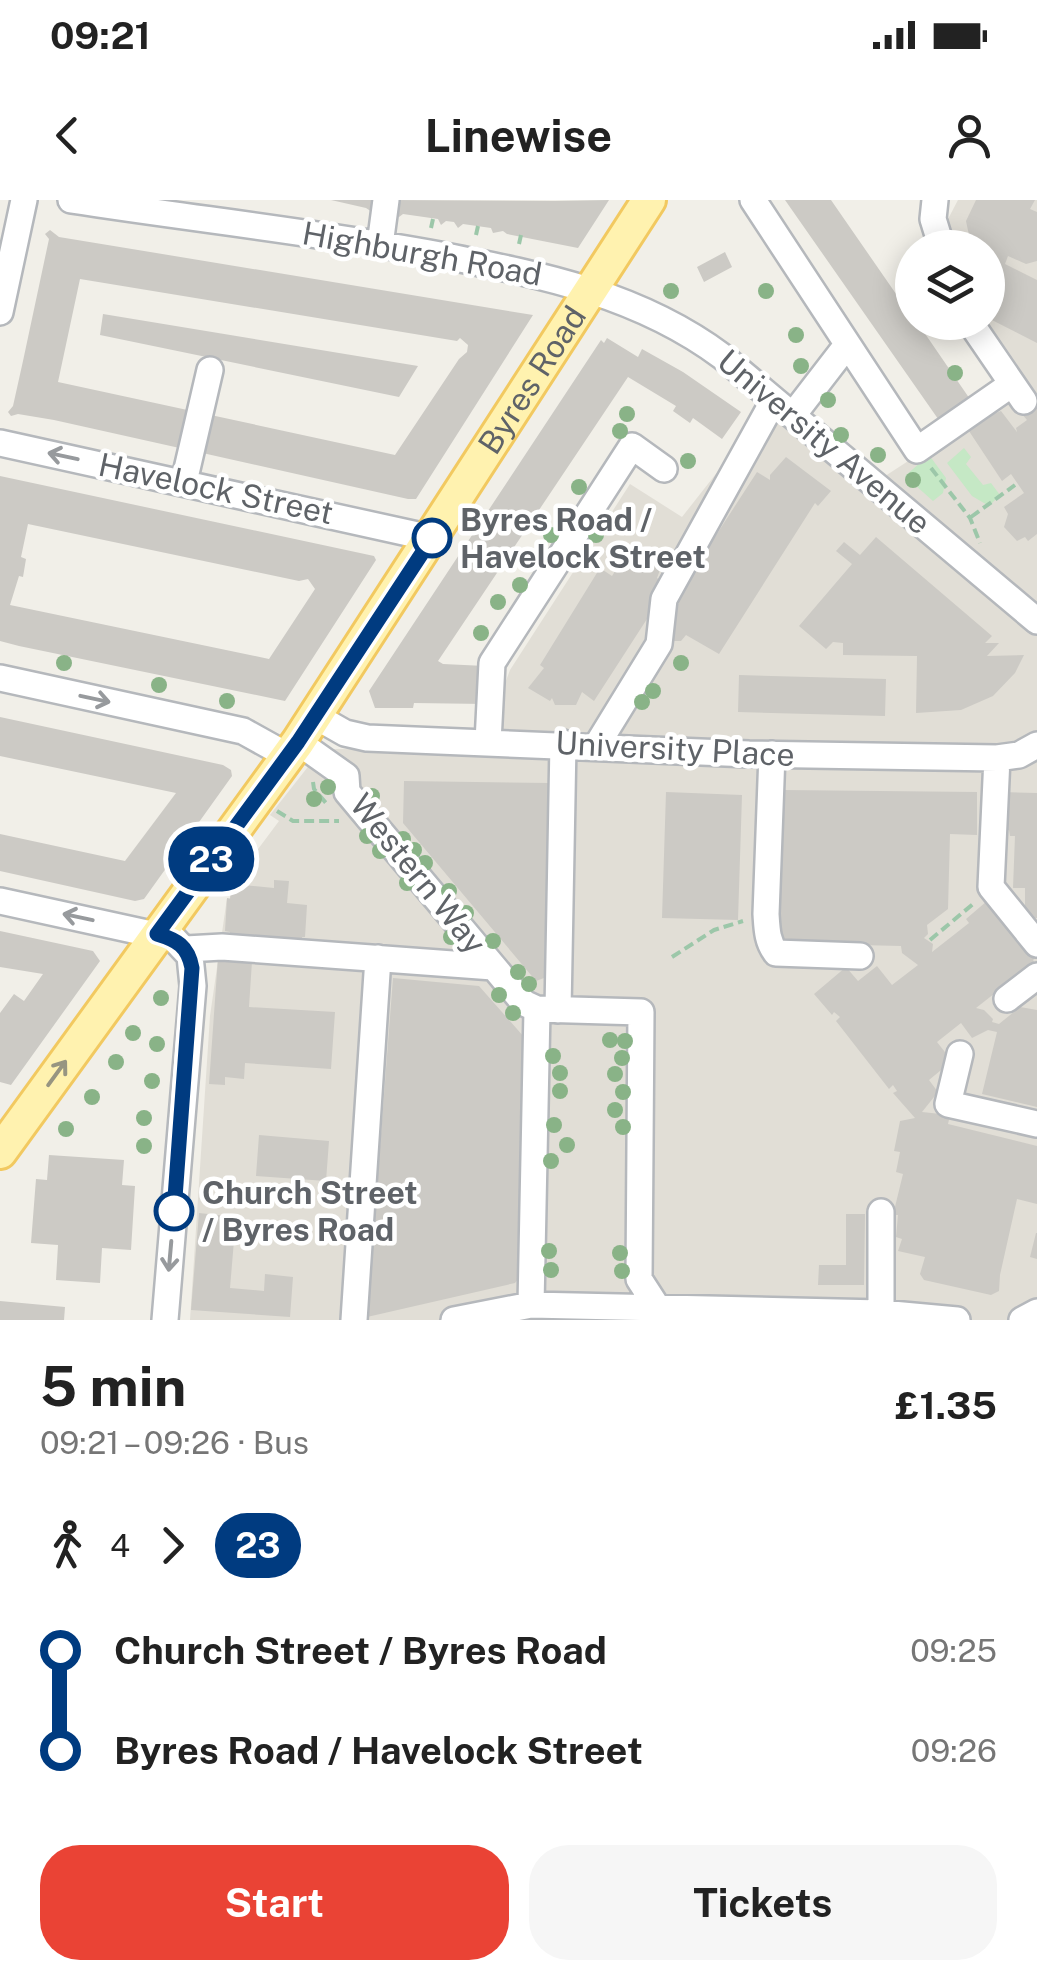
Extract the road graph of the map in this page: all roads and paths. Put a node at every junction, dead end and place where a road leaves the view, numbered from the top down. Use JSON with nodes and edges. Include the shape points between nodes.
{"nodes":[{"id":1,"x":24,"y":200,"type":"edge"},
{"id":2,"x":71,"y":200,"type":"edge"},
{"id":3,"x":386,"y":200,"type":"edge"},
{"id":4,"x":649,"y":200,"type":"edge"},
{"id":5,"x":753,"y":200,"type":"edge"},
{"id":6,"x":935,"y":200,"type":"edge"},
{"id":7,"x":117,"y":204,"type":"edge"},
{"id":8,"x":242,"y":211,"type":"edge"},
{"id":9,"x":433,"y":219,"type":"dead end"},
{"id":10,"x":478,"y":226,"type":"dead end"},
{"id":11,"x":431,"y":228,"type":"dead end"},
{"id":12,"x":937,"y":230,"type":"edge"},
{"id":13,"x":476,"y":235,"type":"dead end"},
{"id":14,"x":521,"y":235,"type":"dead end"},
{"id":15,"x":519,"y":244,"type":"dead end"},
{"id":16,"x":380,"y":245,"type":"junction"},
{"id":17,"x":593,"y":289,"type":"junction"},
{"id":18,"x":0,"y":312,"type":"edge"},
{"id":19,"x":982,"y":340,"type":"edge"},
{"id":20,"x":848,"y":345,"type":"junction"},
{"id":21,"x":210,"y":370,"type":"dead end"},
{"id":22,"x":783,"y":407,"type":"junction"},
{"id":23,"x":0,"y":443,"type":"edge"},
{"id":24,"x":917,"y":450,"type":"junction"},
{"id":25,"x":664,"y":469,"type":"dead end"},
{"id":26,"x":184,"y":482,"type":"junction"},
{"id":27,"x":1016,"y":485,"type":"dead end"},
{"id":28,"x":970,"y":518,"type":"junction"},
{"id":29,"x":432,"y":538,"type":"junction"},
{"id":30,"x":996,"y":587,"type":"junction"},
{"id":31,"x":1037,"y":621,"type":"edge"},
{"id":32,"x":0,"y":678,"type":"edge"},
{"id":33,"x":300,"y":738,"type":"junction"},
{"id":34,"x":501,"y":742,"type":"junction"},
{"id":35,"x":563,"y":744,"type":"junction"},
{"id":36,"x":597,"y":745,"type":"junction"},
{"id":37,"x":1037,"y":745,"type":"edge"},
{"id":38,"x":772,"y":754,"type":"junction"},
{"id":39,"x":997,"y":758,"type":"junction"},
{"id":40,"x":358,"y":805,"type":"junction"},
{"id":41,"x":286,"y":817,"type":"dead end"},
{"id":42,"x":992,"y":888,"type":"junction"},
{"id":43,"x":0,"y":901,"type":"edge"},
{"id":44,"x":746,"y":921,"type":"dead end"},
{"id":45,"x":930,"y":940,"type":"dead end"},
{"id":46,"x":171,"y":942,"type":"junction"},
{"id":47,"x":1037,"y":944,"type":"edge"},
{"id":48,"x":860,"y":956,"type":"dead end"},
{"id":49,"x":672,"y":957,"type":"dead end"},
{"id":50,"x":378,"y":958,"type":"junction"},
{"id":51,"x":493,"y":967,"type":"junction"},
{"id":52,"x":1037,"y":976,"type":"edge"},
{"id":53,"x":1007,"y":1000,"type":"dead end"},
{"id":54,"x":547,"y":1010,"type":"junction"},
{"id":55,"x":960,"y":1054,"type":"dead end"},
{"id":56,"x":10,"y":1119,"type":"edge"},
{"id":57,"x":1037,"y":1124,"type":"edge"},
{"id":58,"x":0,"y":1152,"type":"edge"},
{"id":59,"x":881,"y":1212,"type":"dead end"},
{"id":60,"x":531,"y":1305,"type":"junction"},
{"id":61,"x":659,"y":1310,"type":"junction"},
{"id":62,"x":1037,"y":1312,"type":"edge"},
{"id":63,"x":881,"y":1313,"type":"junction"},
{"id":64,"x":927,"y":1318,"type":"edge"},
{"id":65,"x":165,"y":1320,"type":"edge"},
{"id":66,"x":354,"y":1320,"type":"edge"},
{"id":67,"x":454,"y":1320,"type":"edge"},
{"id":68,"x":957,"y":1320,"type":"edge"},
{"id":69,"x":1022,"y":1320,"type":"edge"}],
"edges":[{"from":1,"to":18,"type":"street"},
{"from":2,"to":7,"type":"street","name":"Highburgh Road"},
{"from":3,"to":16,"type":"street"},
{"from":4,"to":17,"type":"main road","name":"Byres Road"},
{"from":5,"to":20,"type":"street"},
{"from":6,"to":12,"type":"street"},
{"from":7,"to":8,"type":"street","name":"Highburgh Road"},
{"from":8,"to":16,"type":"street","name":"Highburgh Road"},
{"from":9,"to":11,"type":"path"},
{"from":10,"to":13,"type":"path"},
{"from":14,"to":15,"type":"path"},
{"from":16,"to":17,"type":"street","name":"Highburgh Road"},
{"from":17,"to":22,"type":"street","name":"University Avenue","via":[[689,332]]},
{"from":17,"to":29,"type":"main road","name":"Byres Road"},
{"from":19,"to":24,"type":"street","via":[[1018,393]]},
{"from":20,"to":22,"type":"street"},
{"from":20,"to":24,"type":"street"},
{"from":21,"to":26,"type":"street"},
{"from":22,"to":30,"type":"street","name":"University Avenue"},
{"from":22,"to":36,"type":"street","via":[[664,599],[659,644]]},
{"from":26,"to":23,"type":"street","name":"Havelock Street","one_way":true},
{"from":24,"to":28,"type":"path"},
{"from":25,"to":34,"type":"street","via":[[632,446],[492,663]]},
{"from":26,"to":29,"type":"street","name":"Havelock Street"},
{"from":27,"to":28,"type":"path"},
{"from":28,"to":30,"type":"path"},
{"from":29,"to":33,"type":"main road","name":"Byres Road"},
{"from":30,"to":31,"type":"street","name":"University Avenue"},
{"from":32,"to":33,"type":"street","one_way":true},
{"from":33,"to":34,"type":"street","name":"University Place"},
{"from":33,"to":40,"type":"street","name":"Western Way","via":[[346,776],[347,792]]},
{"from":33,"to":46,"type":"main road","name":"Byres Road"},
{"from":34,"to":35,"type":"street","name":"University Place"},
{"from":35,"to":36,"type":"street","name":"University Place"},
{"from":35,"to":54,"type":"street"},
{"from":36,"to":38,"type":"street","name":"University Place"},
{"from":37,"to":39,"type":"street","name":"University Place"},
{"from":38,"to":39,"type":"street","name":"University Place"},
{"from":38,"to":48,"type":"street","via":[[767,932],[776,953]]},
{"from":39,"to":42,"type":"street"},
{"from":40,"to":41,"type":"path","via":[[335,823]]},
{"from":40,"to":51,"type":"street","name":"Western Way"},
{"from":42,"to":45,"type":"path"},
{"from":42,"to":47,"type":"street"},
{"from":46,"to":43,"type":"street","one_way":true},
{"from":44,"to":49,"type":"path","via":[[714,930]]},
{"from":46,"to":50,"type":"street"},
{"from":56,"to":46,"type":"main road","name":"Byres Road","one_way":true},
{"from":46,"to":65,"type":"street","one_way":true,"via":[[192,968],[192,986]]},
{"from":50,"to":51,"type":"street"},
{"from":50,"to":66,"type":"street"},
{"from":51,"to":54,"type":"street","name":"Western Way","via":[[524,1003]]},
{"from":52,"to":53,"type":"street"},
{"from":54,"to":60,"type":"street"},
{"from":54,"to":61,"type":"street","via":[[641,1012],[639,1279]]},
{"from":55,"to":57,"type":"street","via":[[948,1104]]},
{"from":56,"to":58,"type":"main road","name":"Byres Road"},
{"from":59,"to":63,"type":"street"},
{"from":60,"to":61,"type":"street"},
{"from":60,"to":67,"type":"street"},
{"from":61,"to":63,"type":"street"},
{"from":62,"to":69,"type":"street"},
{"from":63,"to":64,"type":"street"},
{"from":64,"to":68,"type":"street"}]}
